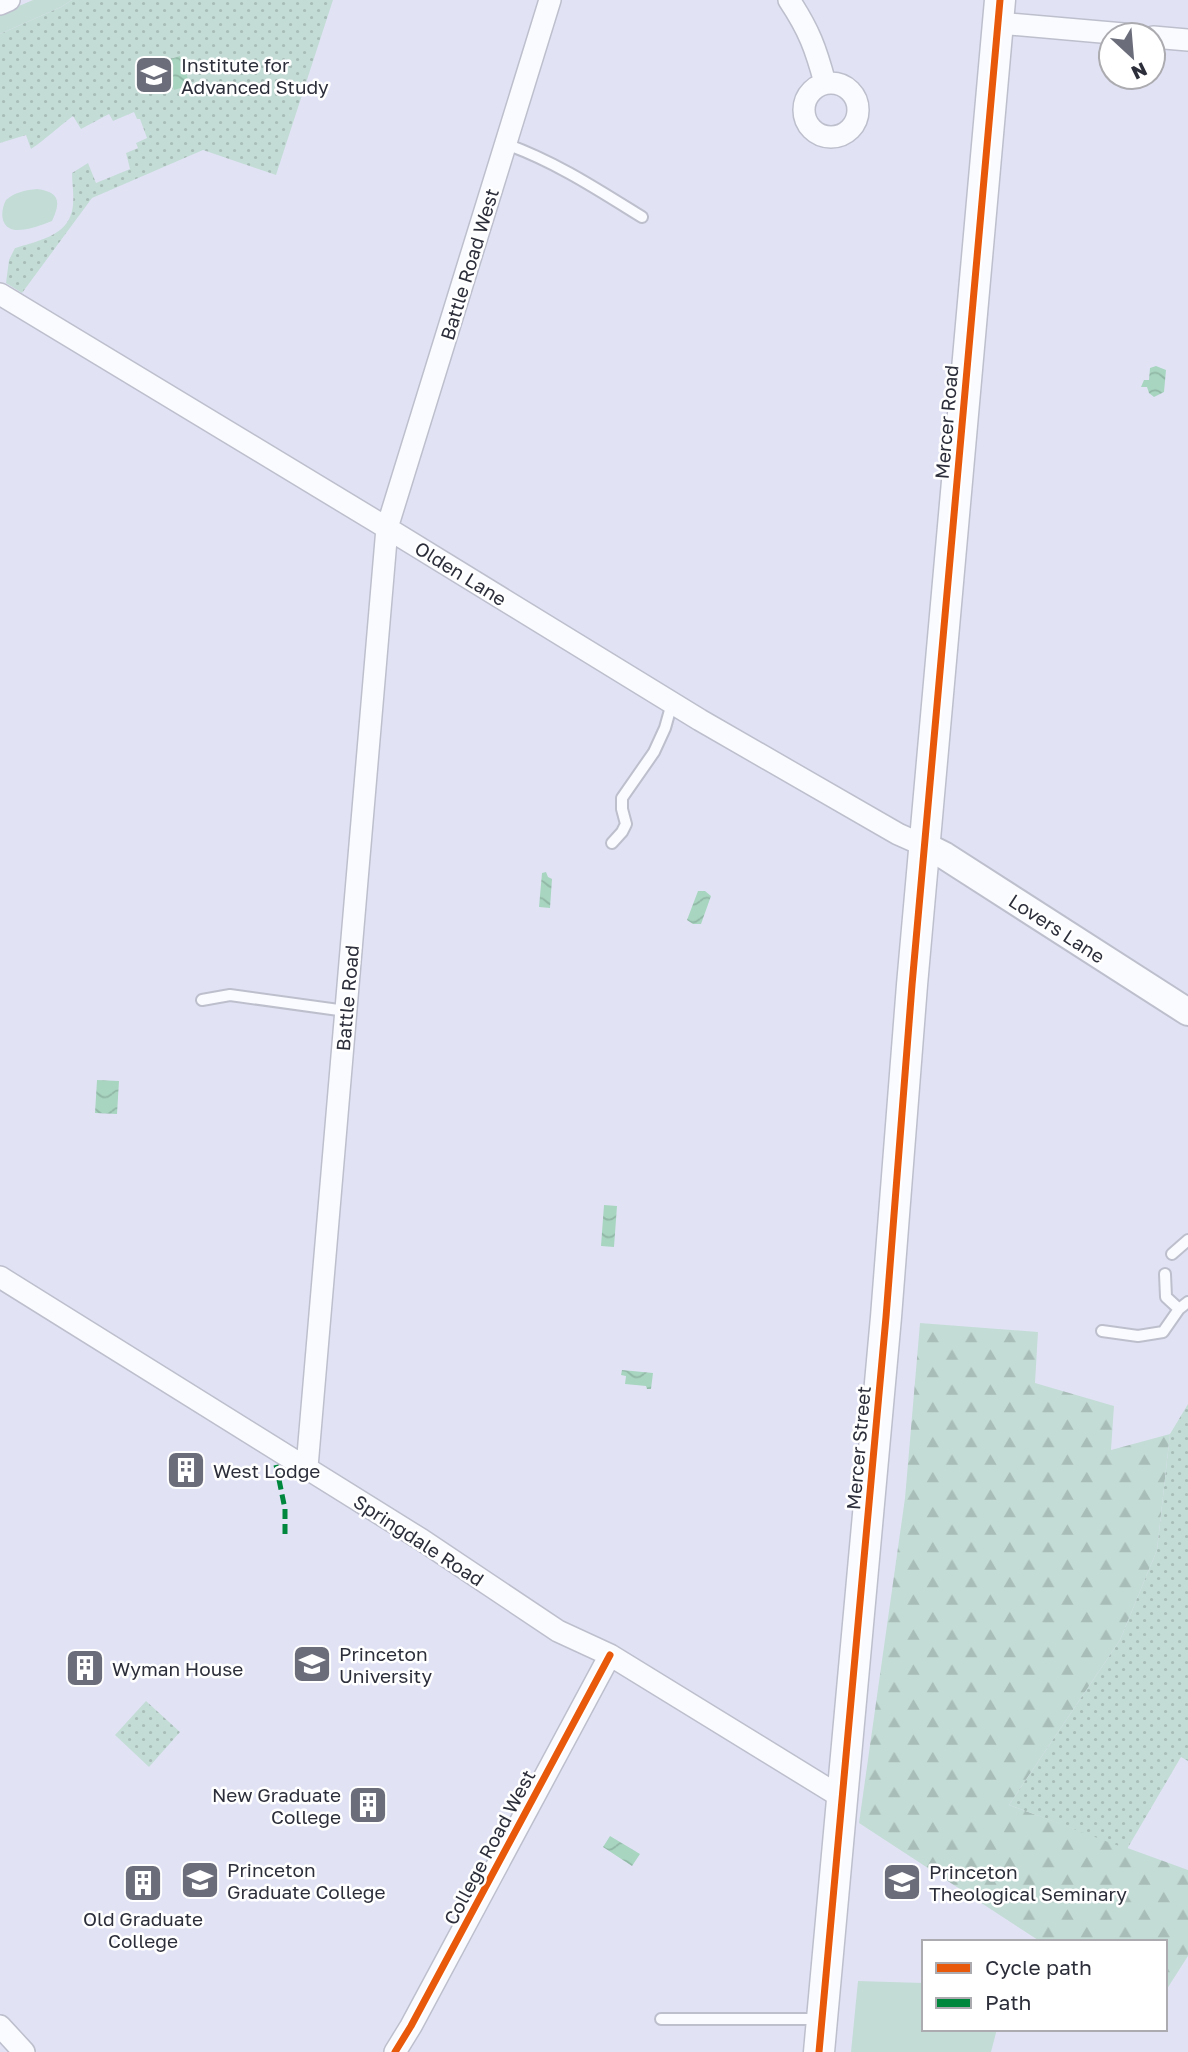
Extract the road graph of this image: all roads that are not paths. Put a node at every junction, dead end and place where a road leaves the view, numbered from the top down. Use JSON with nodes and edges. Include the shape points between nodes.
{"nodes":[{"id":1,"x":9,"y":0,"type":"edge"},
{"id":2,"x":550,"y":0,"type":"edge"},
{"id":3,"x":789,"y":0,"type":"edge"},
{"id":4,"x":0,"y":4,"type":"edge"},
{"id":5,"x":999,"y":11,"type":"edge"},
{"id":6,"x":1097,"y":28,"type":"edge"},
{"id":7,"x":1167,"y":38,"type":"edge"},
{"id":8,"x":1188,"y":40,"type":"edge"},
{"id":9,"x":825,"y":83,"type":"dead end"},
{"id":10,"x":506,"y":145,"type":"junction"},
{"id":11,"x":642,"y":217,"type":"dead end"},
{"id":12,"x":0,"y":295,"type":"edge"},
{"id":13,"x":387,"y":528,"type":"junction"},
{"id":14,"x":672,"y":703,"type":"junction"},
{"id":15,"x":612,"y":843,"type":"dead end"},
{"id":16,"x":925,"y":846,"type":"junction"},
{"id":17,"x":202,"y":1000,"type":"dead end"},
{"id":18,"x":346,"y":1011,"type":"junction"},
{"id":19,"x":1188,"y":1012,"type":"edge"},
{"id":20,"x":1188,"y":1240,"type":"edge"},
{"id":21,"x":1172,"y":1254,"type":"dead end"},
{"id":22,"x":1165,"y":1273,"type":"dead end"},
{"id":23,"x":0,"y":1277,"type":"edge"},
{"id":24,"x":1184,"y":1306,"type":"edge"},
{"id":25,"x":1102,"y":1332,"type":"dead end"},
{"id":26,"x":307,"y":1467,"type":"junction"},
{"id":27,"x":610,"y":1656,"type":"junction"},
{"id":28,"x":841,"y":1797,"type":"junction"},
{"id":29,"x":661,"y":2019,"type":"dead end"},
{"id":30,"x":821,"y":2019,"type":"junction"},
{"id":31,"x":0,"y":2025,"type":"edge"},
{"id":32,"x":24,"y":2052,"type":"edge"},
{"id":33,"x":395,"y":2052,"type":"edge"},
{"id":34,"x":819,"y":2052,"type":"edge"}],
"edges":[{"from":1,"to":4,"type":"street"},
{"from":2,"to":10,"type":"street","name":"Battle Road West"},
{"from":3,"to":9,"type":"street","via":[[816,49]]},
{"from":5,"to":6,"type":"street"},
{"from":5,"to":16,"type":"main road","name":"Mercer Road"},
{"from":7,"to":8,"type":"street"},
{"from":10,"to":11,"type":"lane","via":[[571,173]]},
{"from":10,"to":13,"type":"street","name":"Battle Road West"},
{"from":12,"to":13,"type":"street","name":"Olden Lane"},
{"from":13,"to":14,"type":"street","name":"Olden Lane"},
{"from":13,"to":18,"type":"street","name":"Battle Road"},
{"from":14,"to":15,"type":"lane","via":[[654,752],[622,798],[626,824]]},
{"from":14,"to":16,"type":"street","name":"Olden Lane","via":[[886,828]]},
{"from":16,"to":19,"type":"street","name":"Lovers Lane"},
{"from":16,"to":28,"type":"main road","name":"Mercer Street"},
{"from":17,"to":18,"type":"lane","via":[[229,995]]},
{"from":18,"to":26,"type":"street","name":"Battle Road"},
{"from":20,"to":21,"type":"lane"},
{"from":22,"to":24,"type":"lane","via":[[1166,1297]]},
{"from":23,"to":26,"type":"street","name":"Springdale Road"},
{"from":24,"to":25,"type":"lane","via":[[1163,1332],[1138,1336]]},
{"from":26,"to":27,"type":"street","name":"Springdale Road","via":[[558,1631]]},
{"from":27,"to":28,"type":"street","name":"Springdale Road"},
{"from":27,"to":33,"type":"street","name":"College Road West"},
{"from":28,"to":30,"type":"main road","name":"Mercer Street"},
{"from":29,"to":30,"type":"lane"},
{"from":30,"to":34,"type":"main road","name":"Mercer Street"},
{"from":31,"to":32,"type":"street"}]}
